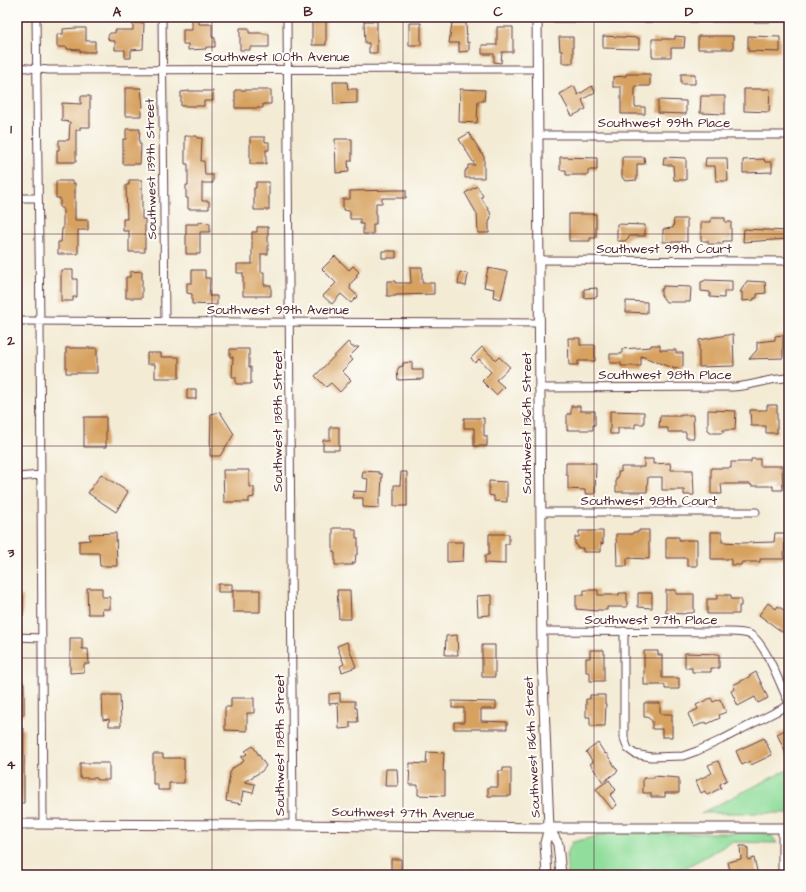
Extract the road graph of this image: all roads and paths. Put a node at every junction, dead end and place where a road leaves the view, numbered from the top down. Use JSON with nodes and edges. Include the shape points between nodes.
{"nodes":[{"id":1,"x":36,"y":17,"type":"edge"},
{"id":2,"x":162,"y":17,"type":"edge"},
{"id":3,"x":287,"y":17,"type":"edge"},
{"id":4,"x":537,"y":18,"type":"edge"},
{"id":5,"x":705,"y":18,"type":"edge"},
{"id":6,"x":787,"y":18,"type":"edge"},
{"id":7,"x":17,"y":67,"type":"edge"},
{"id":8,"x":36,"y":68,"type":"junction"},
{"id":9,"x":162,"y":69,"type":"junction"},
{"id":10,"x":537,"y":69,"type":"junction"},
{"id":11,"x":288,"y":70,"type":"junction"},
{"id":12,"x":538,"y":135,"type":"junction"},
{"id":13,"x":789,"y":135,"type":"edge"},
{"id":14,"x":17,"y":198,"type":"edge"},
{"id":15,"x":38,"y":198,"type":"junction"},
{"id":16,"x":539,"y":260,"type":"junction"},
{"id":17,"x":789,"y":261,"type":"edge"},
{"id":18,"x":17,"y":321,"type":"edge"},
{"id":19,"x":40,"y":321,"type":"junction"},
{"id":20,"x":165,"y":321,"type":"junction"},
{"id":21,"x":290,"y":321,"type":"junction"},
{"id":22,"x":540,"y":323,"type":"junction"},
{"id":23,"x":789,"y":378,"type":"edge"},
{"id":24,"x":539,"y":388,"type":"junction"},
{"id":25,"x":41,"y":475,"type":"junction"},
{"id":26,"x":17,"y":476,"type":"edge"},
{"id":27,"x":541,"y":512,"type":"junction"},
{"id":28,"x":756,"y":512,"type":"dead end"},
{"id":29,"x":541,"y":631,"type":"junction"},
{"id":30,"x":624,"y":632,"type":"junction"},
{"id":31,"x":17,"y":637,"type":"edge"},
{"id":32,"x":41,"y":638,"type":"junction"},
{"id":33,"x":789,"y":704,"type":"edge"},
{"id":34,"x":17,"y":824,"type":"edge"},
{"id":35,"x":43,"y":824,"type":"junction"},
{"id":36,"x":293,"y":825,"type":"junction"},
{"id":37,"x":549,"y":828,"type":"junction"},
{"id":38,"x":785,"y":828,"type":"edge"},
{"id":39,"x":547,"y":875,"type":"edge"},
{"id":40,"x":561,"y":875,"type":"edge"},
{"id":41,"x":782,"y":875,"type":"edge"}],
"edges":[{"from":1,"to":8,"type":"street"},
{"from":2,"to":9,"type":"street","name":"Southwest 139th Street"},
{"from":3,"to":11,"type":"street","name":"Southwest 138th Street"},
{"from":4,"to":5,"type":"street"},
{"from":4,"to":10,"type":"street","name":"Southwest 136th Street"},
{"from":5,"to":6,"type":"street"},
{"from":7,"to":8,"type":"street","name":"Southwest 100th Avenue"},
{"from":8,"to":9,"type":"street","name":"Southwest 100th Avenue"},
{"from":8,"to":15,"type":"street"},
{"from":9,"to":11,"type":"street","name":"Southwest 100th Avenue"},
{"from":9,"to":20,"type":"street","name":"Southwest 139th Street"},
{"from":10,"to":11,"type":"street","name":"Southwest 100th Avenue"},
{"from":10,"to":12,"type":"street","name":"Southwest 136th Street"},
{"from":11,"to":21,"type":"street","name":"Southwest 138th Street"},
{"from":12,"to":13,"type":"street","name":"Southwest 99th Place"},
{"from":12,"to":16,"type":"street","name":"Southwest 136th Street"},
{"from":14,"to":15,"type":"street"},
{"from":15,"to":19,"type":"street"},
{"from":16,"to":17,"type":"street","name":"Southwest 99th Court"},
{"from":16,"to":22,"type":"street","name":"Southwest 136th Street"},
{"from":18,"to":19,"type":"street","name":"Southwest 99th Avenue"},
{"from":19,"to":20,"type":"street","name":"Southwest 99th Avenue"},
{"from":19,"to":25,"type":"street"},
{"from":20,"to":21,"type":"street","name":"Southwest 99th Avenue"},
{"from":21,"to":22,"type":"street","name":"Southwest 99th Avenue"},
{"from":21,"to":36,"type":"street","name":"Southwest 138th Street"},
{"from":22,"to":24,"type":"street","name":"Southwest 136th Street"},
{"from":23,"to":24,"type":"street","name":"Southwest 98th Place","via":[[772,379],[733,388]]},
{"from":24,"to":27,"type":"street","name":"Southwest 136th Street"},
{"from":25,"to":26,"type":"street"},
{"from":25,"to":32,"type":"street"},
{"from":27,"to":28,"type":"street","name":"Southwest 98th Court"},
{"from":27,"to":29,"type":"street","name":"Southwest 136th Street"},
{"from":29,"to":30,"type":"street","name":"Southwest 97th Place"},
{"from":29,"to":37,"type":"street","name":"Southwest 136th Street"},
{"from":30,"to":33,"type":"street","name":"Southwest 97th Place","via":[[746,634],[758,641],[768,657]]},
{"from":30,"to":33,"type":"street","via":[[624,738],[628,749],[635,754],[651,757],[690,754]]},
{"from":31,"to":32,"type":"street"},
{"from":32,"to":35,"type":"street"},
{"from":34,"to":35,"type":"street","name":"Southwest 97th Avenue"},
{"from":35,"to":36,"type":"street","name":"Southwest 97th Avenue"},
{"from":36,"to":37,"type":"street","name":"Southwest 97th Avenue"},
{"from":37,"to":38,"type":"street","name":"Southwest 97th Avenue"},
{"from":37,"to":39,"type":"street","name":"Southwest 136th Street","via":[[545,843]]},
{"from":37,"to":40,"type":"street","name":"Southwest 136th Street","via":[[558,844]]},
{"from":38,"to":41,"type":"street"}]}
